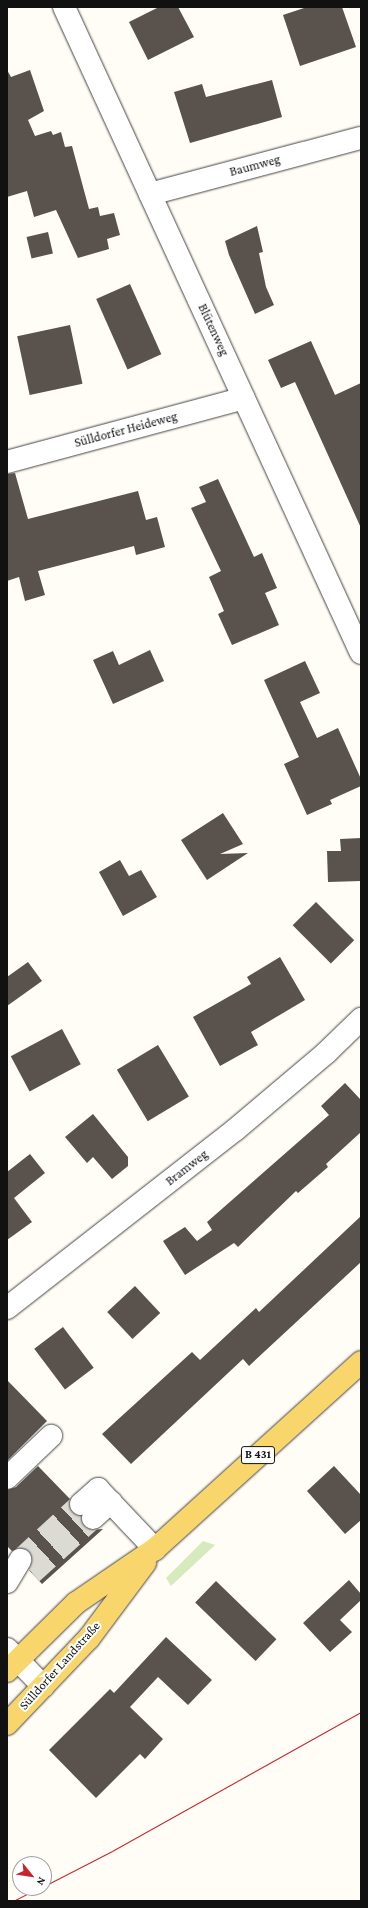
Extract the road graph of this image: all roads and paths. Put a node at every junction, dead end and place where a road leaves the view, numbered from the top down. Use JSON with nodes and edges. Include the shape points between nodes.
{"nodes":[{"id":1,"x":64,"y":7,"type":"edge"},
{"id":2,"x":361,"y":138,"type":"edge"},
{"id":3,"x":150,"y":194,"type":"junction"},
{"id":4,"x":244,"y":398,"type":"junction"},
{"id":5,"x":7,"y":462,"type":"edge"},
{"id":6,"x":361,"y":653,"type":"edge"},
{"id":7,"x":361,"y":1019,"type":"edge"},
{"id":8,"x":7,"y":1308,"type":"edge"},
{"id":9,"x":361,"y":1362,"type":"edge"},
{"id":10,"x":51,"y":1436,"type":"dead end"},
{"id":11,"x":7,"y":1478,"type":"edge"},
{"id":12,"x":87,"y":1511,"type":"tunnel mouth"},
{"id":13,"x":156,"y":1549,"type":"junction"},
{"id":14,"x":26,"y":1566,"type":"tunnel mouth"},
{"id":15,"x":8,"y":1581,"type":"edge"},
{"id":16,"x":11,"y":1660,"type":"edge"},
{"id":17,"x":43,"y":1686,"type":"junction"},
{"id":18,"x":7,"y":1724,"type":"edge"}],
"edges":[{"from":1,"to":3,"type":"street","name":"Blütenweg"},
{"from":2,"to":3,"type":"street","name":"Baumweg"},
{"from":3,"to":4,"type":"street","name":"Blütenweg"},
{"from":4,"to":5,"type":"street","name":"Sülldorfer Heideweg"},
{"from":4,"to":6,"type":"street","name":"Blütenweg"},
{"from":7,"to":8,"type":"street","name":"Bramweg","via":[[326,1053],[235,1130]]},
{"from":9,"to":13,"type":"main road","name":"Sülldorfer Landstraße","number":"B 431"},
{"from":10,"to":11,"type":"street"},
{"from":12,"to":13,"type":"street","via":[[98,1489]]},
{"from":13,"to":16,"type":"main road","name":"Sülldorfer Landstraße","number":"B 431","via":[[76,1603]]},
{"from":13,"to":17,"type":"main road","name":"Sülldorfer Landstraße","number":"B 431","via":[[89,1638]]},
{"from":14,"to":15,"type":"street"},
{"from":16,"to":17,"type":"street"},
{"from":17,"to":18,"type":"main road","name":"Sülldorfer Landstraße","number":"B 431"}]}
